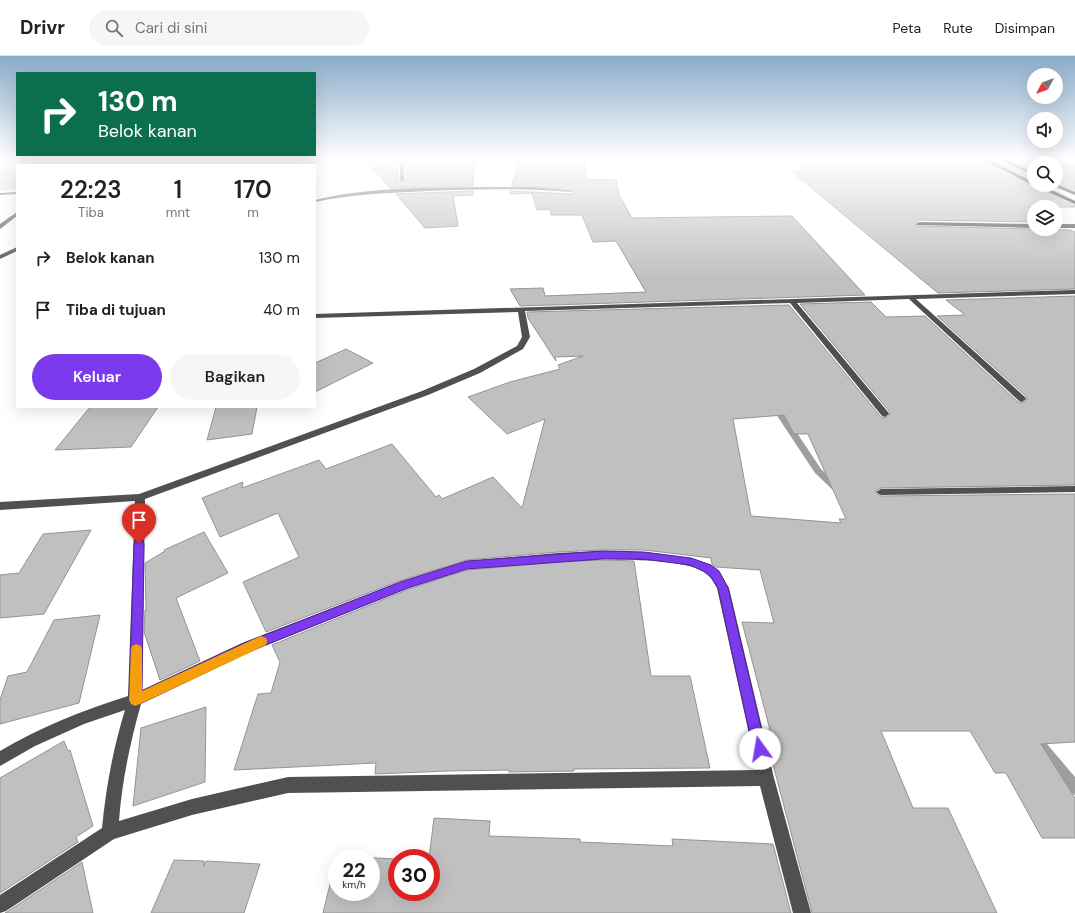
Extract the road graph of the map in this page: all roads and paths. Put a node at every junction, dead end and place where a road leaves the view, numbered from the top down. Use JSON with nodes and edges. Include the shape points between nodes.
{"nodes":[{"id":1,"x":333,"y":198,"type":"edge"},
{"id":2,"x":1063,"y":198,"type":"edge"},
{"id":3,"x":316,"y":201,"type":"edge"},
{"id":4,"x":1075,"y":204,"type":"edge"},
{"id":5,"x":16,"y":215,"type":"edge"},
{"id":6,"x":919,"y":224,"type":"dead end"},
{"id":7,"x":1027,"y":226,"type":"edge"},
{"id":8,"x":1063,"y":226,"type":"edge"},
{"id":9,"x":1075,"y":226,"type":"edge"},
{"id":10,"x":0,"y":227,"type":"edge"},
{"id":11,"x":16,"y":249,"type":"edge"},
{"id":12,"x":0,"y":257,"type":"edge"},
{"id":13,"x":1075,"y":292,"type":"edge"},
{"id":14,"x":911,"y":298,"type":"junction"},
{"id":15,"x":793,"y":302,"type":"junction"},
{"id":16,"x":521,"y":310,"type":"junction"},
{"id":17,"x":316,"y":316,"type":"edge"},
{"id":18,"x":1022,"y":398,"type":"dead end"},
{"id":19,"x":885,"y":414,"type":"dead end"},
{"id":20,"x":1075,"y":489,"type":"edge"},
{"id":21,"x":881,"y":492,"type":"dead end"},
{"id":22,"x":140,"y":497,"type":"junction"},
{"id":23,"x":0,"y":506,"type":"edge"},
{"id":24,"x":135,"y":700,"type":"junction"},
{"id":25,"x":0,"y":759,"type":"edge"},
{"id":26,"x":766,"y":778,"type":"junction"},
{"id":27,"x":110,"y":832,"type":"junction"},
{"id":28,"x":0,"y":905,"type":"edge"},
{"id":29,"x":802,"y":913,"type":"edge"}],
"edges":[{"from":1,"to":3,"type":"street"},
{"from":2,"to":4,"type":"main road"},
{"from":5,"to":10,"type":"street"},
{"from":6,"to":7,"type":"street"},
{"from":8,"to":9,"type":"street"},
{"from":11,"to":12,"type":"street"},
{"from":13,"to":14,"type":"street"},
{"from":14,"to":15,"type":"street"},
{"from":14,"to":18,"type":"street"},
{"from":15,"to":16,"type":"street"},
{"from":15,"to":19,"type":"street"},
{"from":16,"to":17,"type":"street"},
{"from":16,"to":22,"type":"street","via":[[526,337],[520,347],[477,371],[425,393]]},
{"from":20,"to":21,"type":"street"},
{"from":22,"to":23,"type":"street"},
{"from":22,"to":24,"type":"street"},
{"from":24,"to":25,"type":"street","via":[[80,718],[30,741]]},
{"from":24,"to":26,"type":"street","via":[[254,644],[404,585],[467,565],[558,557],[644,556],[691,562],[707,568],[715,574],[723,588]]},
{"from":24,"to":27,"type":"street","via":[[122,744],[113,794]]},
{"from":26,"to":27,"type":"street","via":[[288,785],[192,807]]},
{"from":26,"to":29,"type":"street"},
{"from":27,"to":28,"type":"street"}]}
